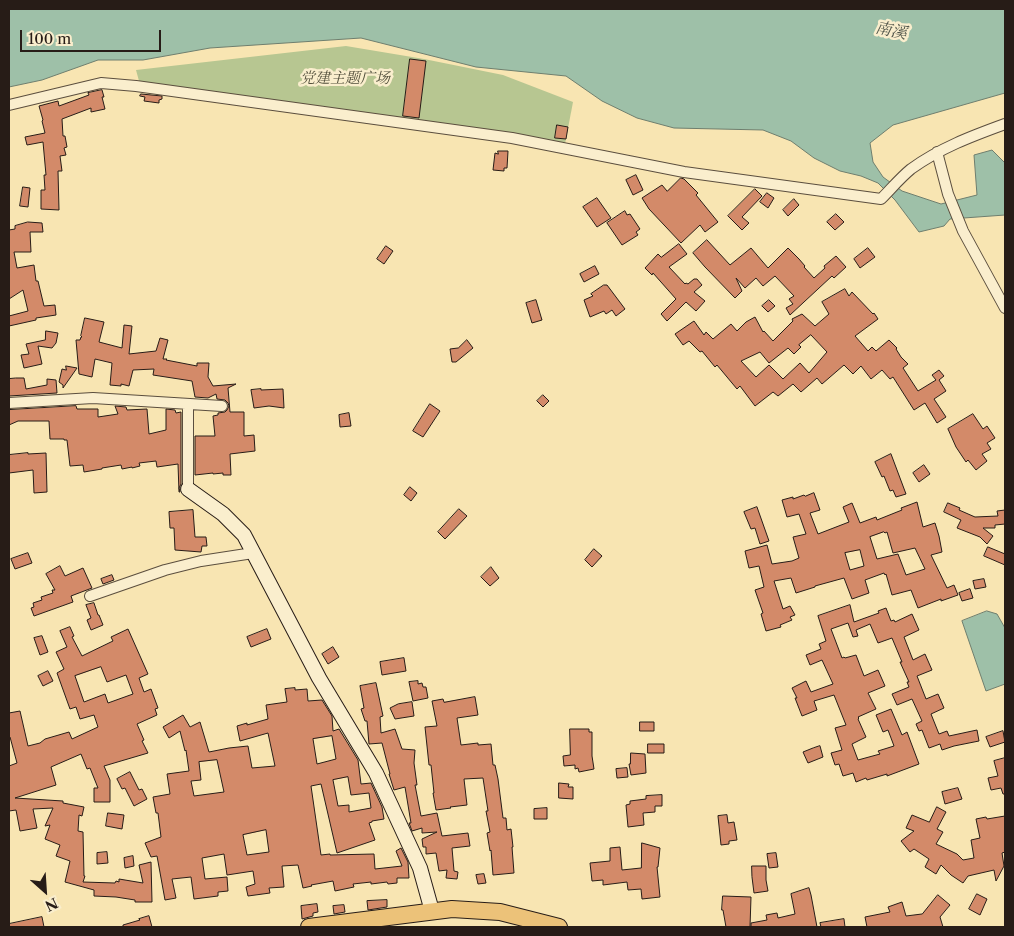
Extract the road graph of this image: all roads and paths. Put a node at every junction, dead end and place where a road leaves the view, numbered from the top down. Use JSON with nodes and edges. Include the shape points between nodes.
{"nodes":[{"id":1,"x":9,"y":105,"type":"edge"},
{"id":2,"x":1005,"y":124,"type":"edge"},
{"id":3,"x":937,"y":152,"type":"junction"},
{"id":4,"x":1005,"y":308,"type":"edge"},
{"id":5,"x":9,"y":402,"type":"edge"},
{"id":6,"x":188,"y":404,"type":"junction"},
{"id":7,"x":222,"y":406,"type":"dead end"},
{"id":8,"x":188,"y":489,"type":"joint"},
{"id":9,"x":253,"y":553,"type":"junction"},
{"id":10,"x":90,"y":596,"type":"dead end"},
{"id":11,"x":432,"y":911,"type":"junction"},
{"id":12,"x":309,"y":927,"type":"edge"},
{"id":13,"x":559,"y":927,"type":"edge"}],
"edges":[{"from":1,"to":3,"type":"street","via":[[101,83],[136,86],[512,138],[684,172],[881,199],[910,170]]},
{"from":2,"to":3,"type":"street"},
{"from":3,"to":4,"type":"street","via":[[948,194],[963,231]]},
{"from":5,"to":6,"type":"street","via":[[93,398]]},
{"from":6,"to":7,"type":"street"},
{"from":6,"to":8,"type":"street"},
{"from":8,"to":9,"type":"street","via":[[223,514],[244,535]]},
{"from":9,"to":10,"type":"street","via":[[165,570]]},
{"from":9,"to":11,"type":"street","via":[[319,678],[376,773],[420,868]]},
{"from":11,"to":12,"type":"main road"},
{"from":11,"to":13,"type":"main road","via":[[500,912]]}]}
